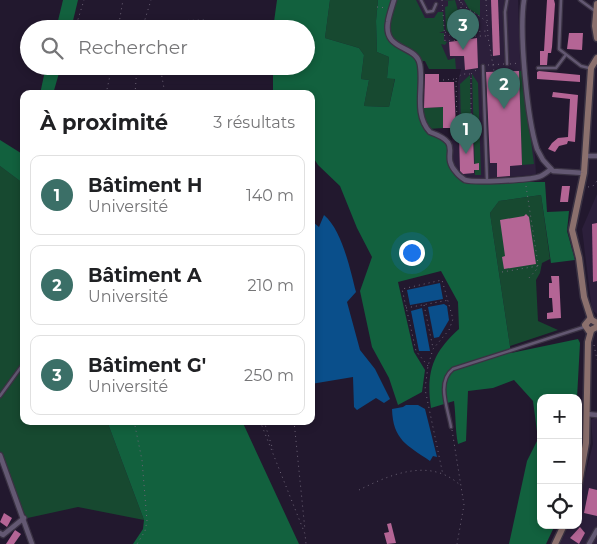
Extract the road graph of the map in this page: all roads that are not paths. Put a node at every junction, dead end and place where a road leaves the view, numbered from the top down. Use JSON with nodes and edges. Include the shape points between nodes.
{"nodes":[{"id":1,"x":394,"y":0,"type":"edge"},
{"id":2,"x":422,"y":0,"type":"edge"},
{"id":3,"x":507,"y":0,"type":"edge"},
{"id":4,"x":524,"y":0,"type":"edge"},
{"id":5,"x":561,"y":0,"type":"edge"},
{"id":6,"x":580,"y":0,"type":"edge"},
{"id":7,"x":436,"y":4,"type":"dead end"},
{"id":8,"x":597,"y":4,"type":"edge"},
{"id":9,"x":596,"y":12,"type":"edge"},
{"id":10,"x":597,"y":38,"type":"edge"},
{"id":11,"x":565,"y":56,"type":"junction"},
{"id":12,"x":597,"y":58,"type":"edge"},
{"id":13,"x":507,"y":64,"type":"road end"},
{"id":14,"x":483,"y":66,"type":"road end"},
{"id":15,"x":538,"y":68,"type":"dead end"},
{"id":16,"x":591,"y":68,"type":"junction"},
{"id":17,"x":584,"y":156,"type":"junction"},
{"id":18,"x":597,"y":156,"type":"edge"},
{"id":19,"x":551,"y":169,"type":"junction"},
{"id":20,"x":584,"y":173,"type":"junction"},
{"id":21,"x":487,"y":180,"type":"junction"},
{"id":22,"x":594,"y":321,"type":"edge"},
{"id":23,"x":591,"y":328,"type":"edge"},
{"id":24,"x":20,"y":368,"type":"edge"},
{"id":25,"x":0,"y":396,"type":"edge"},
{"id":26,"x":587,"y":414,"type":"junction"},
{"id":27,"x":597,"y":415,"type":"edge"},
{"id":28,"x":451,"y":427,"type":"road end"},
{"id":29,"x":0,"y":455,"type":"edge"},
{"id":30,"x":579,"y":484,"type":"edge"},
{"id":31,"x":24,"y":518,"type":"junction"},
{"id":32,"x":562,"y":529,"type":"edge"},
{"id":33,"x":597,"y":530,"type":"edge"},
{"id":34,"x":1,"y":536,"type":"edge"},
{"id":35,"x":32,"y":544,"type":"edge"},
{"id":36,"x":555,"y":544,"type":"edge"},
{"id":37,"x":588,"y":544,"type":"edge"}],
"edges":[{"from":1,"to":21,"type":"street","via":[[388,23],[391,39],[395,45],[414,54],[420,64],[420,107],[425,126],[449,142],[451,166],[464,179]]},
{"from":2,"to":7,"type":"lane","via":[[427,12],[433,11]]},
{"from":3,"to":13,"type":"lane"},
{"from":4,"to":19,"type":"street","via":[[525,63],[535,142]]},
{"from":5,"to":11,"type":"lane","via":[[558,47]]},
{"from":6,"to":9,"type":"lane"},
{"from":8,"to":9,"type":"street"},
{"from":9,"to":10,"type":"street"},
{"from":11,"to":15,"type":"lane","via":[[553,69]]},
{"from":11,"to":16,"type":"lane"},
{"from":12,"to":16,"type":"street"},
{"from":14,"to":21,"type":"lane"},
{"from":16,"to":17,"type":"street"},
{"from":17,"to":18,"type":"street"},
{"from":17,"to":20,"type":"street"},
{"from":19,"to":20,"type":"street"},
{"from":19,"to":21,"type":"street","via":[[534,178]]},
{"from":20,"to":22,"type":"street","via":[[572,230],[584,297]]},
{"from":22,"to":23,"type":"street","via":[[587,321]]},
{"from":23,"to":26,"type":"street"},
{"from":23,"to":28,"type":"lane","via":[[453,369],[446,376],[444,391]]},
{"from":24,"to":25,"type":"lane"},
{"from":26,"to":27,"type":"street"},
{"from":26,"to":30,"type":"street"},
{"from":29,"to":31,"type":"street"},
{"from":31,"to":34,"type":"street"},
{"from":31,"to":35,"type":"street"},
{"from":32,"to":36,"type":"street"},
{"from":33,"to":37,"type":"street"}]}
